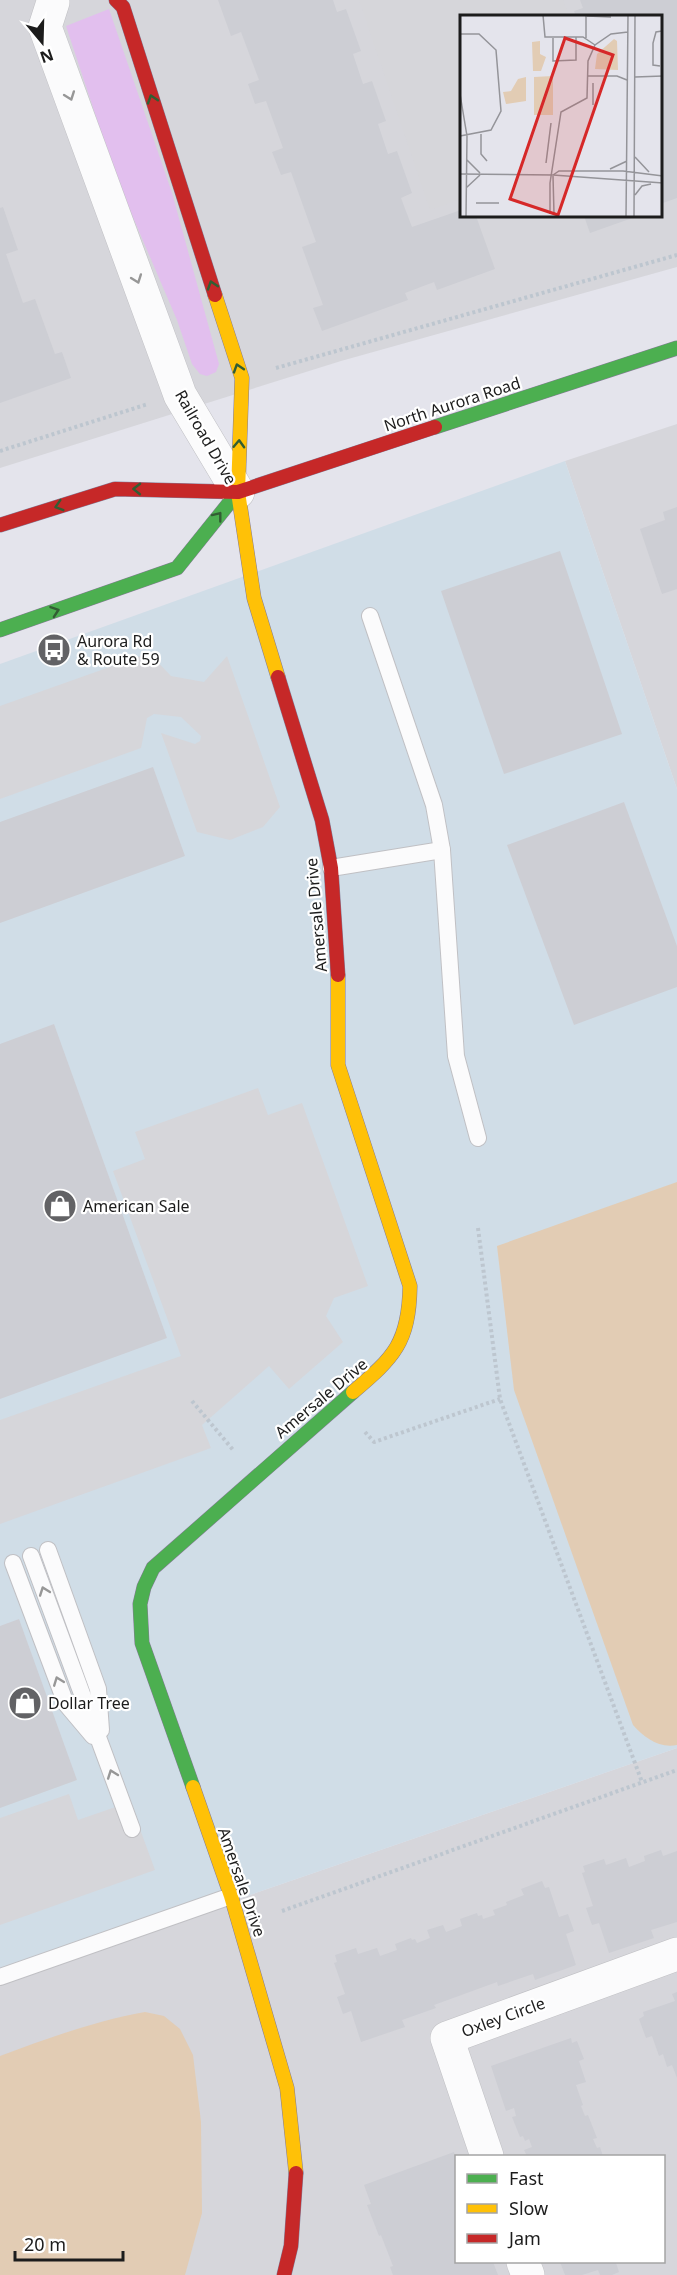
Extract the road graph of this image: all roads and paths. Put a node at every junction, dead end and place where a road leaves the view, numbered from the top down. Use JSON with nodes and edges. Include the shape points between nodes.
{"nodes":[{"id":1,"x":56,"y":0,"type":"edge"},
{"id":2,"x":116,"y":0,"type":"edge"},
{"id":3,"x":677,"y":255,"type":"edge"},
{"id":4,"x":677,"y":348,"type":"edge"},
{"id":5,"x":277,"y":368,"type":"dead end"},
{"id":6,"x":151,"y":403,"type":"dead end"},
{"id":7,"x":0,"y":451,"type":"edge"},
{"id":8,"x":238,"y":492,"type":"junction"},
{"id":9,"x":0,"y":525,"type":"edge"},
{"id":10,"x":370,"y":616,"type":"dead end"},
{"id":11,"x":0,"y":630,"type":"edge"},
{"id":12,"x":442,"y":850,"type":"junction"},
{"id":13,"x":331,"y":868,"type":"junction"},
{"id":14,"x":478,"y":1138,"type":"dead end"},
{"id":15,"x":478,"y":1228,"type":"dead end"},
{"id":16,"x":500,"y":1399,"type":"junction"},
{"id":17,"x":365,"y":1432,"type":"dead end"},
{"id":18,"x":48,"y":1550,"type":"dead end"},
{"id":19,"x":31,"y":1556,"type":"dead end"},
{"id":20,"x":13,"y":1563,"type":"dead end"},
{"id":21,"x":101,"y":1746,"type":"junction"},
{"id":22,"x":677,"y":1770,"type":"edge"},
{"id":23,"x":642,"y":1782,"type":"junction"},
{"id":24,"x":132,"y":1829,"type":"dead end"},
{"id":25,"x":231,"y":1896,"type":"junction"},
{"id":26,"x":282,"y":1911,"type":"dead end"},
{"id":27,"x":677,"y":1954,"type":"edge"},
{"id":28,"x":0,"y":1977,"type":"edge"},
{"id":29,"x":486,"y":2155,"type":"edge"},
{"id":30,"x":284,"y":2275,"type":"edge"}],
"edges":[{"from":1,"to":8,"type":"street","name":"Railroad Drive","one_way":true,"via":[[45,27],[177,388]]},
{"from":8,"to":2,"type":"street","name":"Railroad Drive","one_way":true,"via":[[242,378],[123,7]]},
{"from":3,"to":5,"type":"path"},
{"from":4,"to":8,"type":"street","name":"North Aurora Road"},
{"from":6,"to":7,"type":"path"},
{"from":8,"to":9,"type":"street","name":"North Aurora Road","one_way":true,"via":[[115,489]]},
{"from":11,"to":8,"type":"street","one_way":true,"via":[[177,568]]},
{"from":8,"to":13,"type":"street","name":"Amersale Drive","via":[[254,598],[322,820]]},
{"from":10,"to":12,"type":"lane","via":[[434,805]]},
{"from":12,"to":13,"type":"lane"},
{"from":12,"to":14,"type":"lane","via":[[456,1056]]},
{"from":13,"to":25,"type":"street","name":"Amersale Drive","via":[[338,978],[338,1065],[410,1286],[410,1315],[399,1347],[384,1366],[153,1568],[142,1587],[138,1618],[142,1643]]},
{"from":15,"to":16,"type":"path"},
{"from":16,"to":17,"type":"path","via":[[374,1442]]},
{"from":16,"to":23,"type":"path"},
{"from":18,"to":21,"type":"lane","via":[[98,1689]]},
{"from":21,"to":19,"type":"lane","one_way":true},
{"from":21,"to":20,"type":"lane","one_way":true,"via":[[66,1704]]},
{"from":24,"to":21,"type":"lane","one_way":true},
{"from":22,"to":23,"type":"path"},
{"from":23,"to":26,"type":"path"},
{"from":25,"to":28,"type":"lane"},
{"from":25,"to":30,"type":"street","name":"Amersale Drive","via":[[287,2088],[296,2168],[291,2246]]},
{"from":27,"to":29,"type":"street","name":"Oxley Circle","via":[[447,2038]]}]}
